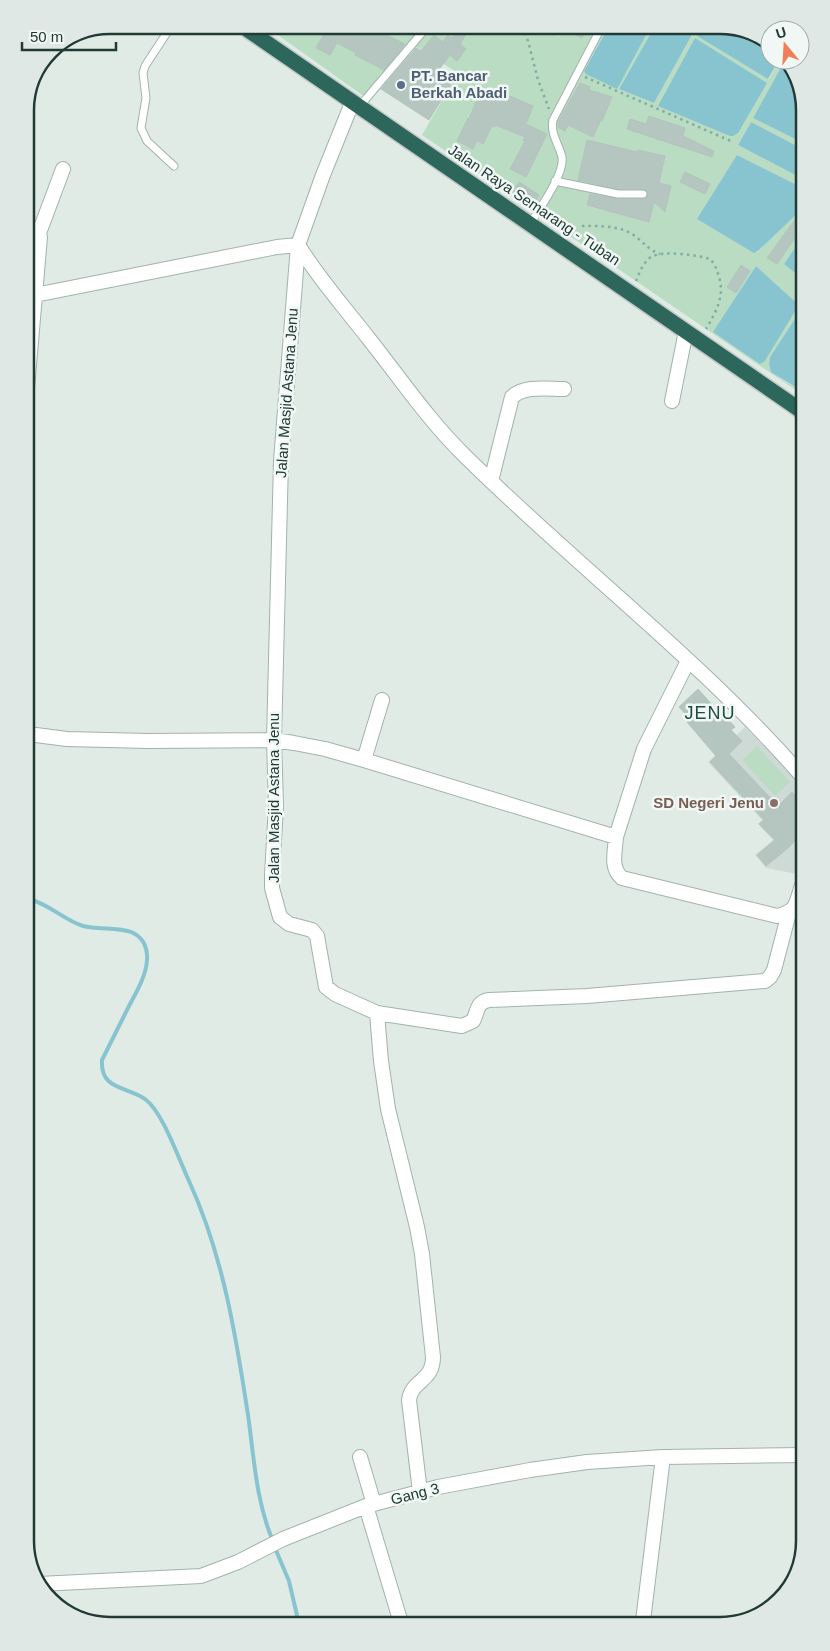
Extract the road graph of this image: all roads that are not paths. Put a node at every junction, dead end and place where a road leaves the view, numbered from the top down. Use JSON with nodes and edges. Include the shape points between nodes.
{"nodes":[{"id":1,"x":165,"y":34,"type":"edge"},
{"id":2,"x":254,"y":34,"type":"edge"},
{"id":3,"x":420,"y":34,"type":"edge"},
{"id":4,"x":598,"y":34,"type":"edge"},
{"id":5,"x":355,"y":105,"type":"junction"},
{"id":6,"x":174,"y":166,"type":"dead end"},
{"id":7,"x":63,"y":169,"type":"dead end"},
{"id":8,"x":555,"y":181,"type":"junction"},
{"id":9,"x":642,"y":194,"type":"dead end"},
{"id":10,"x":531,"y":223,"type":"junction"},
{"id":11,"x":34,"y":227,"type":"edge"},
{"id":12,"x":298,"y":245,"type":"junction"},
{"id":13,"x":34,"y":274,"type":"edge"},
{"id":14,"x":35,"y":295,"type":"junction"},
{"id":15,"x":34,"y":307,"type":"edge"},
{"id":16,"x":686,"y":332,"type":"junction"},
{"id":17,"x":564,"y":389,"type":"dead end"},
{"id":18,"x":672,"y":401,"type":"dead end"},
{"id":19,"x":796,"y":407,"type":"edge"},
{"id":20,"x":491,"y":481,"type":"junction"},
{"id":21,"x":688,"y":661,"type":"junction"},
{"id":22,"x":382,"y":700,"type":"dead end"},
{"id":23,"x":34,"y":735,"type":"edge"},
{"id":24,"x":274,"y":740,"type":"junction"},
{"id":25,"x":364,"y":760,"type":"junction"},
{"id":26,"x":796,"y":769,"type":"edge"},
{"id":27,"x":616,"y":837,"type":"junction"},
{"id":28,"x":796,"y":903,"type":"edge"},
{"id":29,"x":789,"y":913,"type":"junction"},
{"id":30,"x":377,"y":1013,"type":"junction"},
{"id":31,"x":796,"y":1455,"type":"edge"},
{"id":32,"x":360,"y":1457,"type":"dead end"},
{"id":33,"x":663,"y":1457,"type":"junction"},
{"id":34,"x":420,"y":1492,"type":"junction"},
{"id":35,"x":370,"y":1505,"type":"junction"},
{"id":36,"x":47,"y":1584,"type":"edge"},
{"id":37,"x":399,"y":1617,"type":"edge"},
{"id":38,"x":643,"y":1617,"type":"edge"}],
"edges":[{"from":1,"to":6,"type":"lane","via":[[143,73],[146,98],[141,128],[148,140]]},
{"from":2,"to":5,"type":"highway","name":"Jalan Raya Semarang - Tuban"},
{"from":3,"to":5,"type":"lane"},
{"from":4,"to":8,"type":"lane","via":[[553,120],[553,134],[562,157]]},
{"from":5,"to":10,"type":"highway","name":"Jalan Raya Semarang - Tuban"},
{"from":5,"to":12,"type":"street","name":"Jalan Masjid Astana Jenu","via":[[323,175]]},
{"from":7,"to":11,"type":"street"},
{"from":8,"to":9,"type":"lane","via":[[618,194]]},
{"from":8,"to":10,"type":"lane"},
{"from":10,"to":16,"type":"highway","name":"Jalan Raya Semarang - Tuban"},
{"from":12,"to":14,"type":"street"},
{"from":12,"to":20,"type":"street","via":[[441,430]]},
{"from":12,"to":24,"type":"street","name":"Jalan Masjid Astana Jenu","via":[[281,461]]},
{"from":13,"to":14,"type":"street"},
{"from":14,"to":15,"type":"street"},
{"from":16,"to":18,"type":"street"},
{"from":16,"to":19,"type":"highway","name":"Jalan Raya Semarang - Tuban"},
{"from":17,"to":20,"type":"street","via":[[528,389],[516,392],[512,397]]},
{"from":20,"to":21,"type":"street"},
{"from":21,"to":26,"type":"street"},
{"from":21,"to":27,"type":"street","via":[[644,749]]},
{"from":22,"to":25,"type":"street"},
{"from":23,"to":24,"type":"street","via":[[67,740]]},
{"from":24,"to":25,"type":"street"},
{"from":24,"to":30,"type":"street","name":"Jalan Masjid Astana Jenu","via":[[276,806],[272,876],[280,917],[289,924],[315,933],[320,945],[326,987]]},
{"from":25,"to":27,"type":"street"},
{"from":27,"to":29,"type":"street","via":[[614,863],[616,874],[622,878],[777,916]]},
{"from":28,"to":29,"type":"street"},
{"from":29,"to":30,"type":"street","via":[[774,970],[765,981],[587,996],[489,1000],[478,1005],[473,1021],[462,1026]]},
{"from":30,"to":34,"type":"street","via":[[388,1109],[418,1227],[433,1357],[431,1371],[410,1393],[409,1400]]},
{"from":31,"to":33,"type":"street","name":"Gang 3"},
{"from":32,"to":35,"type":"street"},
{"from":33,"to":34,"type":"street","name":"Gang 3","via":[[530,1470]]},
{"from":33,"to":38,"type":"street"},
{"from":34,"to":35,"type":"street","name":"Gang 3"},
{"from":35,"to":36,"type":"street","name":"Gang 3","via":[[283,1539],[218,1571],[192,1577]]},
{"from":35,"to":37,"type":"street"}]}
